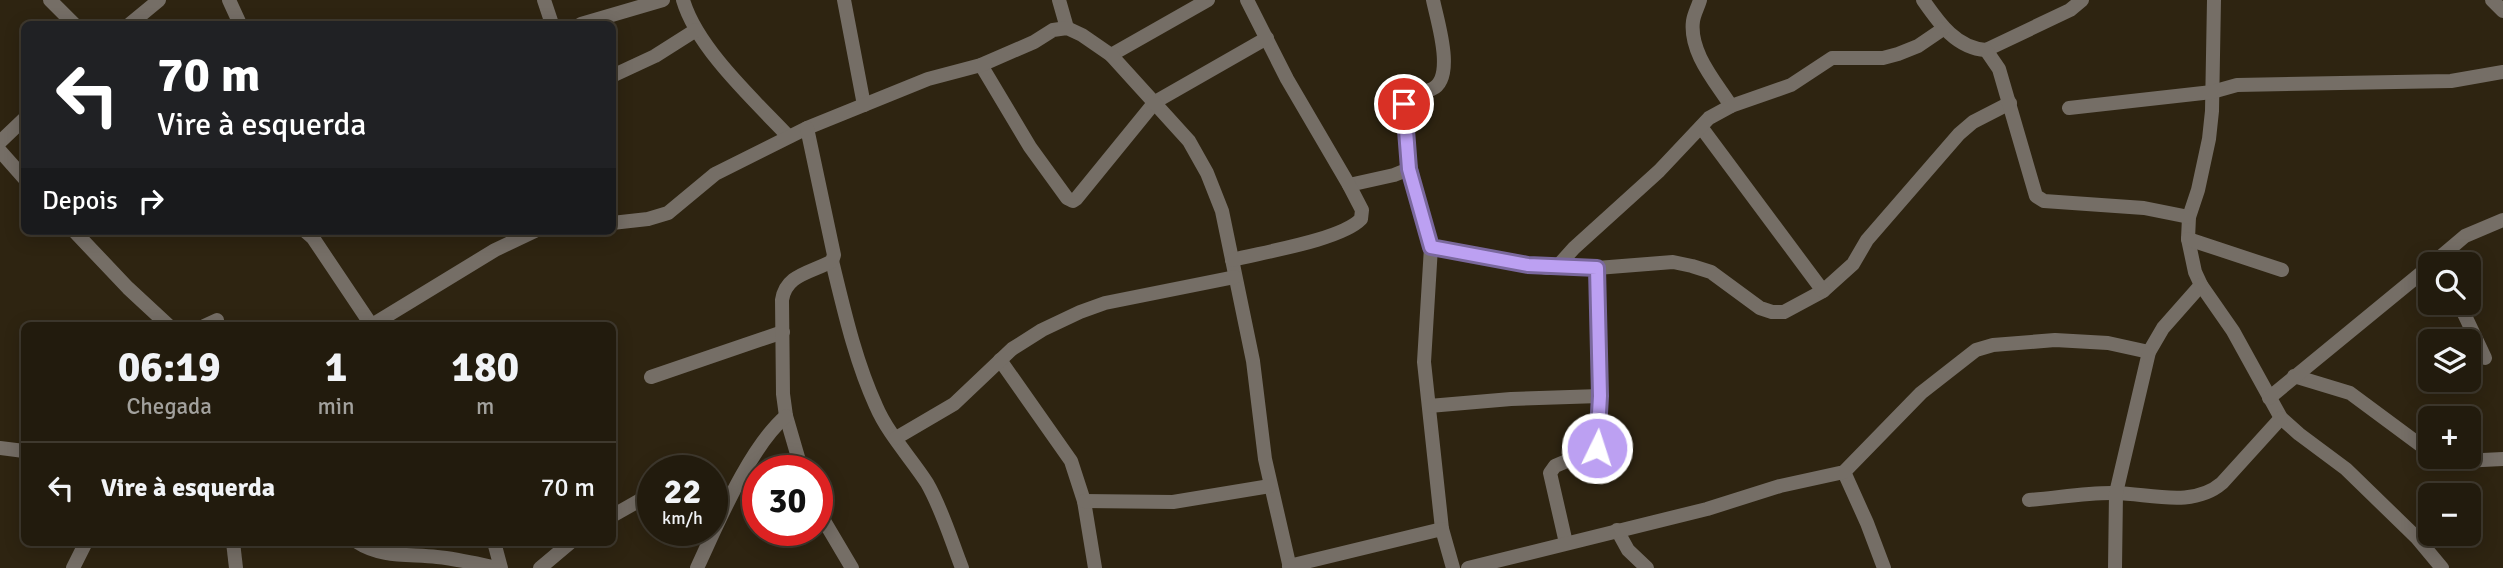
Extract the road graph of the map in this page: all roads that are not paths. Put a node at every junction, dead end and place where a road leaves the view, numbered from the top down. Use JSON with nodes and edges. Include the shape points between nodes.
{"nodes":[{"id":1,"x":50,"y":0,"type":"edge"},
{"id":2,"x":159,"y":0,"type":"edge"},
{"id":3,"x":229,"y":0,"type":"edge"},
{"id":4,"x":544,"y":0,"type":"edge"},
{"id":5,"x":663,"y":0,"type":"edge"},
{"id":6,"x":683,"y":0,"type":"edge"},
{"id":7,"x":844,"y":0,"type":"edge"},
{"id":8,"x":1059,"y":0,"type":"edge"},
{"id":9,"x":1208,"y":0,"type":"edge"},
{"id":10,"x":1247,"y":0,"type":"edge"},
{"id":11,"x":1433,"y":0,"type":"edge"},
{"id":12,"x":1700,"y":0,"type":"edge"},
{"id":13,"x":1923,"y":0,"type":"edge"},
{"id":14,"x":2082,"y":0,"type":"edge"},
{"id":15,"x":2214,"y":0,"type":"edge"},
{"id":16,"x":2492,"y":0,"type":"edge"},
{"id":17,"x":2503,"y":10,"type":"edge"},
{"id":18,"x":71,"y":21,"type":"edge"},
{"id":19,"x":134,"y":21,"type":"edge"},
{"id":20,"x":239,"y":21,"type":"edge"},
{"id":21,"x":551,"y":21,"type":"edge"},
{"id":22,"x":591,"y":21,"type":"edge"},
{"id":23,"x":1067,"y":28,"type":"junction"},
{"id":24,"x":1943,"y":29,"type":"junction"},
{"id":25,"x":696,"y":30,"type":"junction"},
{"id":26,"x":1267,"y":38,"type":"junction"},
{"id":27,"x":1986,"y":50,"type":"junction"},
{"id":28,"x":1111,"y":55,"type":"junction"},
{"id":29,"x":981,"y":65,"type":"junction"},
{"id":30,"x":2503,"y":72,"type":"edge"},
{"id":31,"x":616,"y":74,"type":"edge"},
{"id":32,"x":2212,"y":92,"type":"junction"},
{"id":33,"x":1155,"y":102,"type":"junction"},
{"id":34,"x":2010,"y":103,"type":"junction"},
{"id":35,"x":864,"y":105,"type":"junction"},
{"id":36,"x":1731,"y":106,"type":"junction"},
{"id":37,"x":2069,"y":108,"type":"dead end"},
{"id":38,"x":21,"y":122,"type":"edge"},
{"id":39,"x":1701,"y":127,"type":"junction"},
{"id":40,"x":807,"y":128,"type":"junction"},
{"id":41,"x":789,"y":136,"type":"junction"},
{"id":42,"x":0,"y":142,"type":"edge"},
{"id":43,"x":0,"y":150,"type":"edge"},
{"id":44,"x":1409,"y":169,"type":"junction"},
{"id":45,"x":21,"y":174,"type":"edge"},
{"id":46,"x":1349,"y":185,"type":"junction"},
{"id":47,"x":2189,"y":217,"type":"junction"},
{"id":48,"x":2503,"y":220,"type":"edge"},
{"id":49,"x":616,"y":223,"type":"edge"},
{"id":50,"x":78,"y":235,"type":"edge"},
{"id":51,"x":311,"y":235,"type":"edge"},
{"id":52,"x":527,"y":235,"type":"edge"},
{"id":53,"x":2188,"y":239,"type":"junction"},
{"id":54,"x":1431,"y":247,"type":"junction"},
{"id":55,"x":2448,"y":252,"type":"edge"},
{"id":56,"x":1232,"y":260,"type":"junction"},
{"id":57,"x":832,"y":261,"type":"junction"},
{"id":58,"x":1556,"y":268,"type":"junction"},
{"id":59,"x":1597,"y":268,"type":"junction"},
{"id":60,"x":2282,"y":270,"type":"dead end"},
{"id":61,"x":1235,"y":277,"type":"junction"},
{"id":62,"x":2418,"y":277,"type":"edge"},
{"id":63,"x":2201,"y":285,"type":"junction"},
{"id":64,"x":1823,"y":291,"type":"junction"},
{"id":65,"x":2465,"y":315,"type":"edge"},
{"id":66,"x":165,"y":322,"type":"edge"},
{"id":67,"x":370,"y":322,"type":"edge"},
{"id":68,"x":377,"y":322,"type":"edge"},
{"id":69,"x":783,"y":332,"type":"junction"},
{"id":70,"x":2149,"y":352,"type":"junction"},
{"id":71,"x":2485,"y":358,"type":"dead end"},
{"id":72,"x":1000,"y":359,"type":"junction"},
{"id":73,"x":2294,"y":376,"type":"junction"},
{"id":74,"x":651,"y":377,"type":"dead end"},
{"id":75,"x":1600,"y":396,"type":"junction"},
{"id":76,"x":2269,"y":398,"type":"junction"},
{"id":77,"x":1429,"y":406,"type":"junction"},
{"id":78,"x":786,"y":416,"type":"junction"},
{"id":79,"x":2281,"y":418,"type":"junction"},
{"id":80,"x":896,"y":438,"type":"junction"},
{"id":81,"x":2418,"y":443,"type":"edge"},
{"id":82,"x":0,"y":448,"type":"edge"},
{"id":83,"x":21,"y":451,"type":"edge"},
{"id":84,"x":797,"y":455,"type":"edge"},
{"id":85,"x":2503,"y":459,"type":"edge"},
{"id":86,"x":2481,"y":460,"type":"edge"},
{"id":87,"x":1844,"y":472,"type":"junction"},
{"id":88,"x":1270,"y":486,"type":"junction"},
{"id":89,"x":2116,"y":493,"type":"junction"},
{"id":90,"x":2029,"y":500,"type":"dead end"},
{"id":91,"x":1084,"y":501,"type":"junction"},
{"id":92,"x":637,"y":502,"type":"edge"},
{"id":93,"x":616,"y":514,"type":"edge"},
{"id":94,"x":1442,"y":528,"type":"junction"},
{"id":95,"x":1617,"y":530,"type":"junction"},
{"id":96,"x":833,"y":536,"type":"edge"},
{"id":97,"x":1566,"y":543,"type":"junction"},
{"id":98,"x":84,"y":546,"type":"edge"},
{"id":99,"x":233,"y":546,"type":"edge"},
{"id":100,"x":363,"y":546,"type":"edge"},
{"id":101,"x":495,"y":546,"type":"edge"},
{"id":102,"x":566,"y":546,"type":"edge"},
{"id":103,"x":1289,"y":567,"type":"edge"},
{"id":104,"x":74,"y":568,"type":"edge"},
{"id":105,"x":236,"y":568,"type":"edge"},
{"id":106,"x":499,"y":568,"type":"edge"},
{"id":107,"x":540,"y":568,"type":"edge"},
{"id":108,"x":697,"y":568,"type":"edge"},
{"id":109,"x":852,"y":568,"type":"edge"},
{"id":110,"x":962,"y":568,"type":"edge"},
{"id":111,"x":1096,"y":568,"type":"edge"},
{"id":112,"x":1453,"y":568,"type":"edge"},
{"id":113,"x":1468,"y":568,"type":"edge"},
{"id":114,"x":1647,"y":568,"type":"edge"},
{"id":115,"x":1884,"y":568,"type":"edge"},
{"id":116,"x":2115,"y":568,"type":"edge"},
{"id":117,"x":2442,"y":568,"type":"edge"}],
"edges":[{"from":1,"to":18,"type":"street"},
{"from":2,"to":19,"type":"street"},
{"from":3,"to":20,"type":"street"},
{"from":4,"to":21,"type":"street"},
{"from":5,"to":22,"type":"street"},
{"from":6,"to":25,"type":"street"},
{"from":7,"to":35,"type":"street"},
{"from":8,"to":23,"type":"street"},
{"from":9,"to":28,"type":"street"},
{"from":10,"to":26,"type":"street"},
{"from":11,"to":44,"type":"street","via":[[1445,60],[1441,80],[1433,89],[1410,94],[1404,104]]},
{"from":12,"to":36,"type":"street","via":[[1693,22],[1694,42]]},
{"from":13,"to":24,"type":"street"},
{"from":14,"to":27,"type":"street"},
{"from":15,"to":32,"type":"street"},
{"from":16,"to":17,"type":"street"},
{"from":23,"to":28,"type":"street"},
{"from":23,"to":29,"type":"street"},
{"from":24,"to":27,"type":"street","via":[[1970,49]]},
{"from":24,"to":36,"type":"street","via":[[1918,46],[1883,58],[1832,58],[1791,85]]},
{"from":25,"to":31,"type":"street"},
{"from":25,"to":41,"type":"street","via":[[742,88]]},
{"from":26,"to":33,"type":"street"},
{"from":26,"to":46,"type":"street"},
{"from":27,"to":34,"type":"street","via":[[1999,69]]},
{"from":28,"to":33,"type":"street"},
{"from":29,"to":33,"type":"street","via":[[1030,147],[1073,201]]},
{"from":29,"to":35,"type":"street","via":[[928,79]]},
{"from":30,"to":32,"type":"street","via":[[2451,80],[2237,85]]},
{"from":32,"to":37,"type":"street"},
{"from":32,"to":47,"type":"street","via":[[2209,139]]},
{"from":33,"to":56,"type":"street","via":[[1189,141],[1207,173],[1222,211]]},
{"from":34,"to":47,"type":"street","via":[[2039,199],[2144,208]]},
{"from":34,"to":64,"type":"street","via":[[1959,134],[1867,240],[1853,264]]},
{"from":35,"to":40,"type":"street"},
{"from":36,"to":39,"type":"street"},
{"from":38,"to":42,"type":"street"},
{"from":39,"to":58,"type":"street"},
{"from":39,"to":64,"type":"street"},
{"from":40,"to":41,"type":"street"},
{"from":40,"to":57,"type":"street","via":[[831,234]]},
{"from":41,"to":49,"type":"street","via":[[715,174],[668,213]]},
{"from":43,"to":45,"type":"street"},
{"from":44,"to":46,"type":"street"},
{"from":44,"to":54,"type":"street"},
{"from":46,"to":56,"type":"street","via":[[1362,210],[1356,225],[1309,242]]},
{"from":47,"to":53,"type":"street"},
{"from":48,"to":55,"type":"street","via":[[2465,236]]},
{"from":50,"to":66,"type":"street"},
{"from":51,"to":67,"type":"street"},
{"from":52,"to":68,"type":"street"},
{"from":53,"to":60,"type":"street"},
{"from":53,"to":63,"type":"street"},
{"from":54,"to":58,"type":"street"},
{"from":54,"to":77,"type":"street","via":[[1424,362]]},
{"from":56,"to":61,"type":"street"},
{"from":57,"to":69,"type":"street","via":[[784,287]]},
{"from":57,"to":80,"type":"street","via":[[864,377],[877,410]]},
{"from":58,"to":59,"type":"street"},
{"from":59,"to":64,"type":"street","via":[[1673,262],[1692,265],[1711,272],[1772,312],[1784,312]]},
{"from":59,"to":75,"type":"street"},
{"from":61,"to":72,"type":"street","via":[[1105,303],[1042,330]]},
{"from":61,"to":88,"type":"street","via":[[1253,361]]},
{"from":62,"to":73,"type":"street"},
{"from":63,"to":70,"type":"street","via":[[2163,328]]},
{"from":63,"to":76,"type":"street","via":[[2233,331]]},
{"from":65,"to":71,"type":"street"},
{"from":69,"to":74,"type":"street"},
{"from":69,"to":78,"type":"street"},
{"from":70,"to":87,"type":"street","via":[[2108,343],[2055,340],[1976,350],[1921,393]]},
{"from":70,"to":89,"type":"street"},
{"from":72,"to":80,"type":"street","via":[[954,404]]},
{"from":72,"to":91,"type":"street","via":[[1071,461]]},
{"from":73,"to":76,"type":"street"},
{"from":73,"to":81,"type":"street","via":[[2350,393]]},
{"from":75,"to":77,"type":"street"},
{"from":75,"to":97,"type":"street","via":[[1597,448],[1555,466],[1550,473]]},
{"from":76,"to":79,"type":"street"},
{"from":77,"to":94,"type":"street"},
{"from":78,"to":84,"type":"street"},
{"from":78,"to":108,"type":"street","via":[[741,478]]},
{"from":79,"to":89,"type":"street","via":[[2213,491],[2175,497]]},
{"from":79,"to":117,"type":"street","via":[[2346,469]]},
{"from":80,"to":110,"type":"street","via":[[939,505]]},
{"from":82,"to":83,"type":"street"},
{"from":85,"to":86,"type":"street"},
{"from":87,"to":95,"type":"street"},
{"from":87,"to":115,"type":"street"},
{"from":88,"to":91,"type":"street","via":[[1173,502]]},
{"from":88,"to":103,"type":"street"},
{"from":89,"to":90,"type":"street"},
{"from":89,"to":116,"type":"street"},
{"from":91,"to":111,"type":"street"},
{"from":92,"to":93,"type":"street"},
{"from":94,"to":103,"type":"street"},
{"from":94,"to":112,"type":"street"},
{"from":95,"to":97,"type":"street"},
{"from":95,"to":114,"type":"street","via":[[1628,550]]},
{"from":96,"to":109,"type":"street"},
{"from":97,"to":113,"type":"street"},
{"from":98,"to":104,"type":"street"},
{"from":99,"to":105,"type":"street"},
{"from":100,"to":106,"type":"street","via":[[385,554],[439,557]]},
{"from":101,"to":106,"type":"street"},
{"from":102,"to":107,"type":"street"}]}
